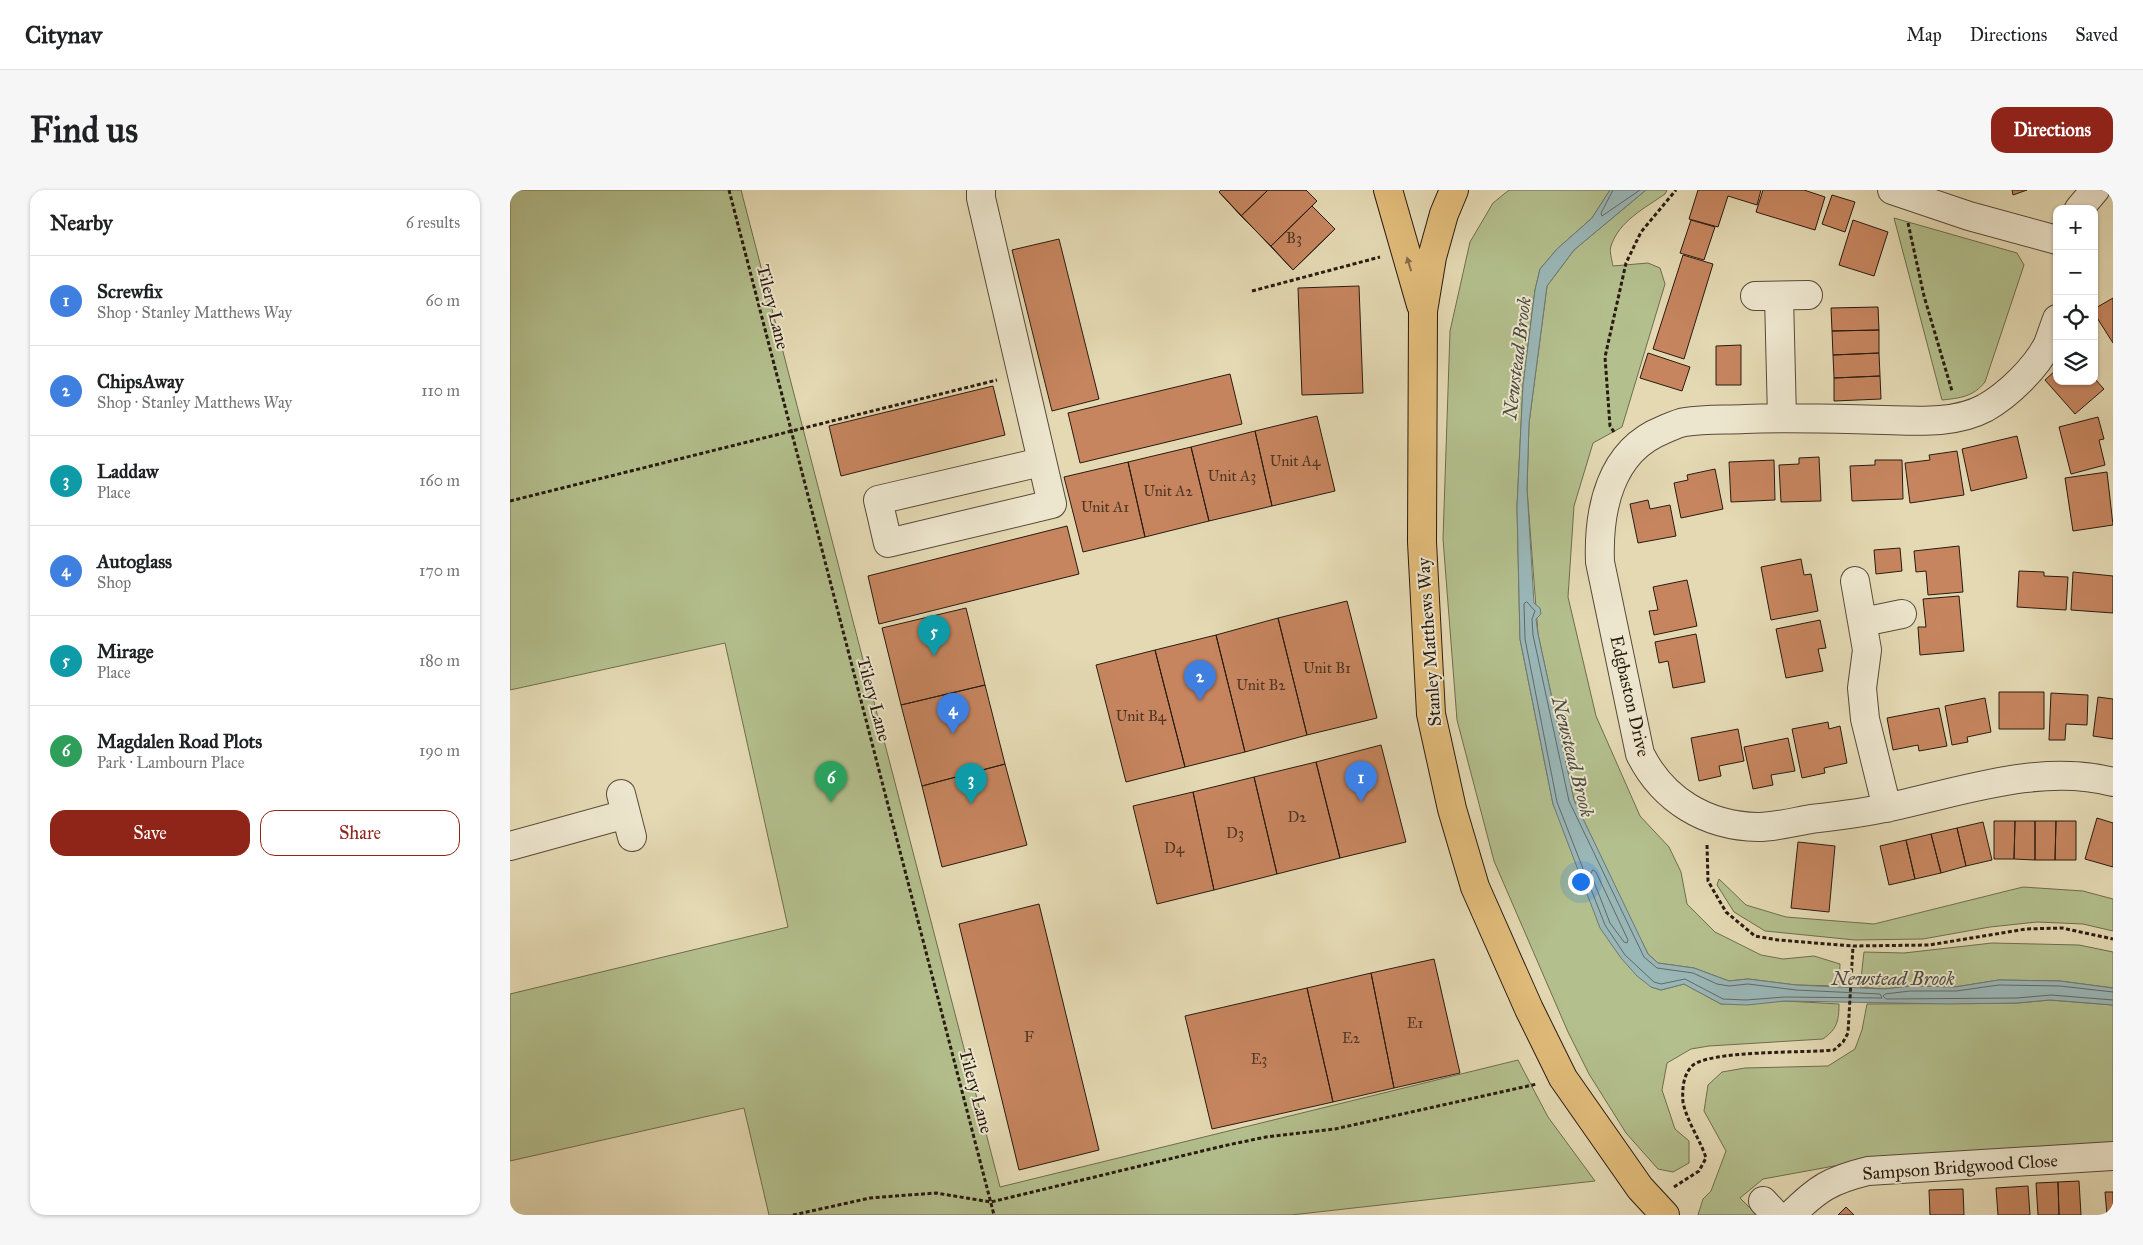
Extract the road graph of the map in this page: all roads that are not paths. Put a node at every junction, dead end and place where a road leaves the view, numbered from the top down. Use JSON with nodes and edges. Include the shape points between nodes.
{"nodes":[{"id":1,"x":981,"y":190,"type":"edge"},
{"id":2,"x":1388,"y":190,"type":"edge"},
{"id":3,"x":1454,"y":190,"type":"edge"},
{"id":4,"x":2095,"y":190,"type":"edge"},
{"id":5,"x":1896,"y":192,"type":"edge"},
{"id":6,"x":2082,"y":205,"type":"edge"},
{"id":7,"x":2053,"y":239,"type":"edge"},
{"id":8,"x":1808,"y":295,"type":"dead end"},
{"id":9,"x":1423,"y":311,"type":"junction"},
{"id":10,"x":2053,"y":329,"type":"edge"},
{"id":11,"x":1782,"y":418,"type":"junction"},
{"id":12,"x":1042,"y":462,"type":"junction"},
{"id":13,"x":1855,"y":581,"type":"dead end"},
{"id":14,"x":1902,"y":614,"type":"dead end"},
{"id":15,"x":1863,"y":622,"type":"junction"},
{"id":16,"x":2113,"y":782,"type":"edge"},
{"id":17,"x":1887,"y":808,"type":"junction"},
{"id":18,"x":627,"y":815,"type":"dead end"},
{"id":19,"x":510,"y":846,"type":"edge"},
{"id":20,"x":2113,"y":1156,"type":"edge"},
{"id":21,"x":1659,"y":1209,"type":"edge"},
{"id":22,"x":1791,"y":1215,"type":"edge"}],
"edges":[{"from":1,"to":12,"type":"street"},
{"from":9,"to":2,"type":"main road","name":"Stanley Matthews Way","one_way":true},
{"from":3,"to":9,"type":"main road","name":"Stanley Matthews Way","via":[[1432,257]]},
{"from":4,"to":6,"type":"street"},
{"from":5,"to":7,"type":"street"},
{"from":8,"to":11,"type":"street","via":[[1767,296]]},
{"from":9,"to":21,"type":"main road","name":"Stanley Matthews Way","via":[[1422,542],[1431,714],[1452,809],[1475,887],[1563,1078]]},
{"from":10,"to":11,"type":"street","name":"Edgbaston Drive","via":[[2047,345],[2030,369],[2006,392],[1984,408],[1959,417],[1927,421]]},
{"from":11,"to":17,"type":"street","name":"Edgbaston Drive","via":[[1684,422],[1649,435],[1626,454],[1612,479],[1603,508],[1600,562],[1640,754],[1649,773],[1669,795],[1707,817],[1759,827]]},
{"from":12,"to":12,"type":"street","via":[[1052,504],[888,543],[878,500]]},
{"from":13,"to":15,"type":"street"},
{"from":14,"to":15,"type":"street"},
{"from":15,"to":17,"type":"street","via":[[1867,650],[1862,688],[1865,719]]},
{"from":16,"to":17,"type":"street","name":"Edgbaston Drive","via":[[2095,777],[2022,778]]},
{"from":18,"to":19,"type":"street"},
{"from":20,"to":22,"type":"street","name":"Sampson Bridgwood Close","via":[[1868,1171],[1841,1177],[1814,1192]]}]}
